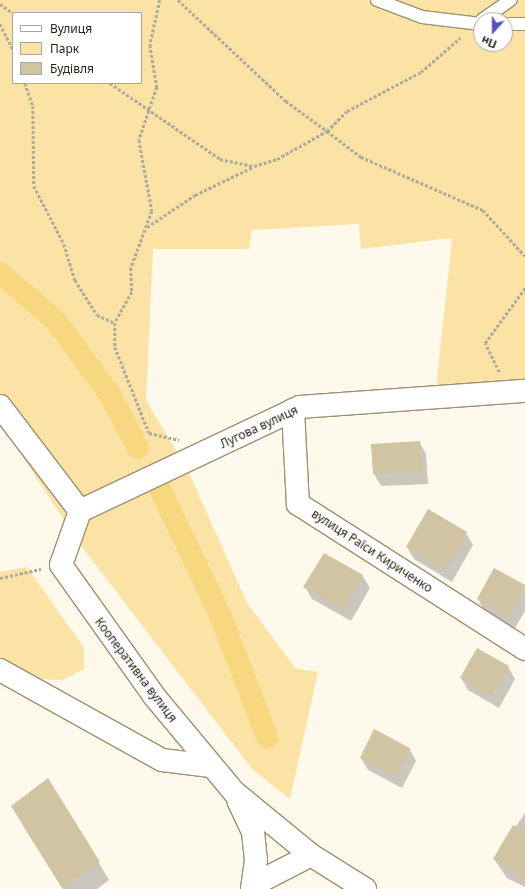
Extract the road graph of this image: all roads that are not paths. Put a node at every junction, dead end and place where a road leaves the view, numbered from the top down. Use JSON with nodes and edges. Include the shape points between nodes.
{"nodes":[{"id":1,"x":377,"y":0,"type":"edge"},
{"id":2,"x":511,"y":0,"type":"edge"},
{"id":3,"x":494,"y":12,"type":"edge"},
{"id":4,"x":473,"y":21,"type":"edge"},
{"id":5,"x":513,"y":24,"type":"edge"},
{"id":6,"x":525,"y":24,"type":"edge"},
{"id":7,"x":517,"y":390,"type":"edge"},
{"id":8,"x":0,"y":406,"type":"edge"},
{"id":9,"x":293,"y":410,"type":"junction"},
{"id":10,"x":80,"y":511,"type":"junction"},
{"id":11,"x":525,"y":649,"type":"edge"},
{"id":12,"x":0,"y":670,"type":"edge"},
{"id":13,"x":211,"y":766,"type":"junction"},
{"id":14,"x":234,"y":792,"type":"junction"},
{"id":15,"x":311,"y":855,"type":"junction"},
{"id":16,"x":253,"y":887,"type":"edge"},
{"id":17,"x":365,"y":889,"type":"edge"}],
"edges":[{"from":1,"to":4,"type":"lane","via":[[422,17]]},
{"from":2,"to":3,"type":"lane"},
{"from":5,"to":6,"type":"lane"},
{"from":7,"to":9,"type":"street","name":"Лугова вулиця"},
{"from":8,"to":10,"type":"street"},
{"from":9,"to":10,"type":"street","name":"Лугова вулиця"},
{"from":9,"to":11,"type":"street","name":"вулиця Раїси Кириченко","via":[[298,504]]},
{"from":10,"to":13,"type":"street","name":"Кооперативна вулиця","via":[[61,565],[149,689]]},
{"from":12,"to":13,"type":"street","via":[[162,760]]},
{"from":13,"to":14,"type":"street","name":"Кооперативна вулиця"},
{"from":14,"to":15,"type":"street","name":"Кооперативна вулиця"},
{"from":14,"to":16,"type":"street","via":[[253,832],[256,860]]},
{"from":15,"to":16,"type":"street"},
{"from":15,"to":17,"type":"street","name":"Кооперативна вулиця"}]}
